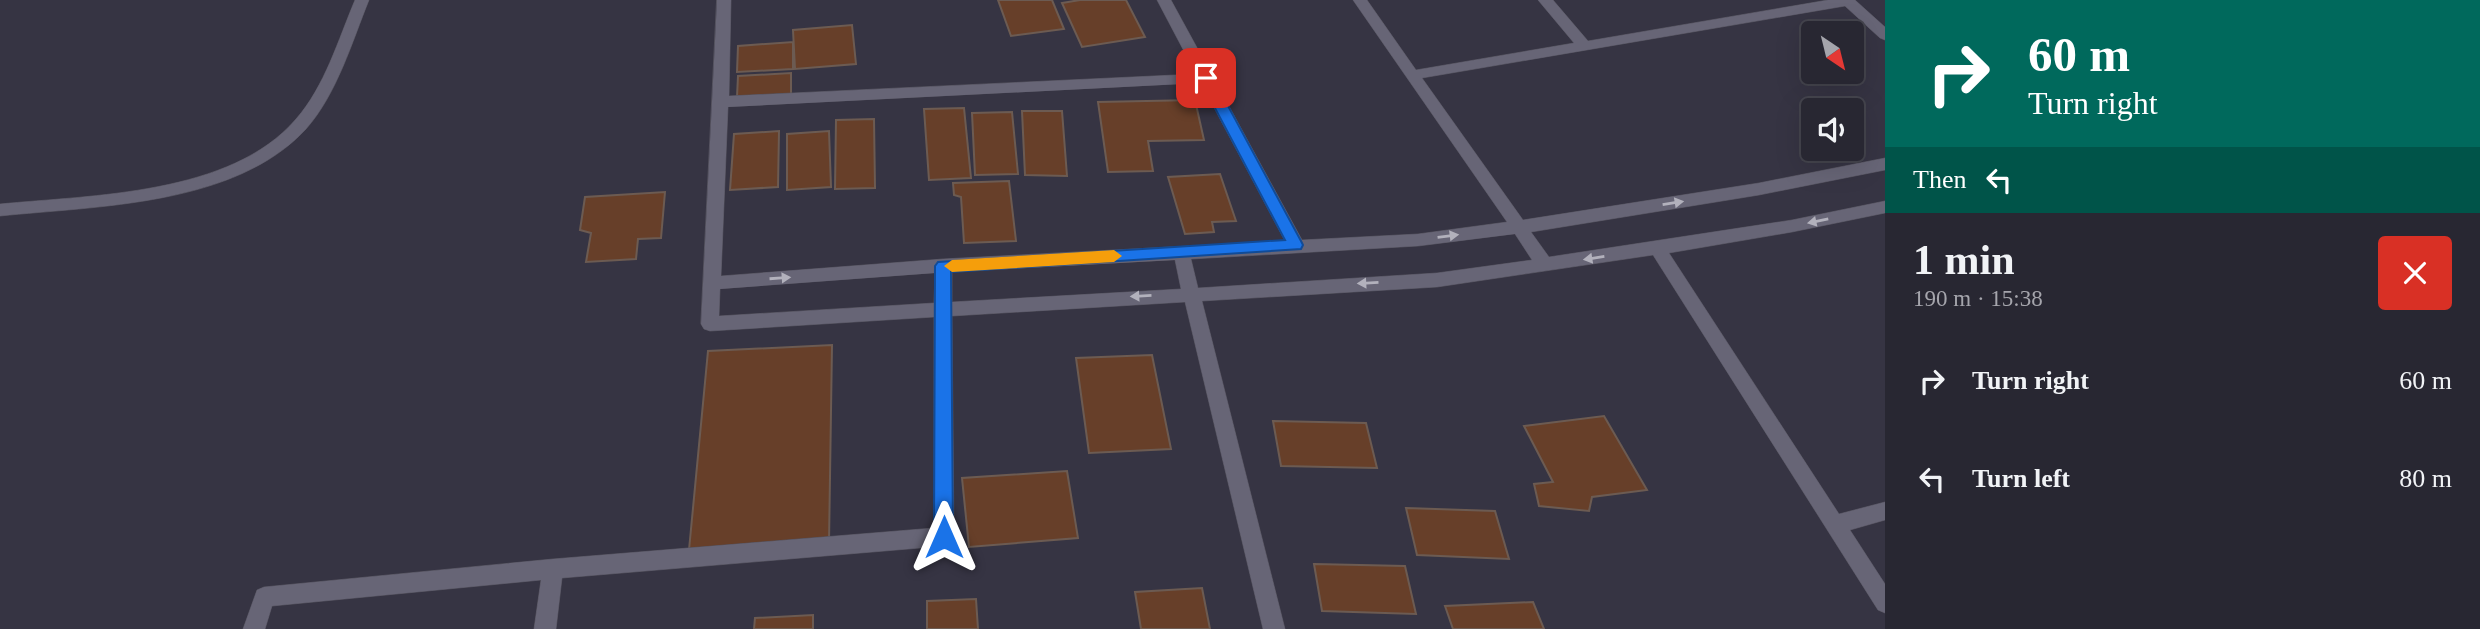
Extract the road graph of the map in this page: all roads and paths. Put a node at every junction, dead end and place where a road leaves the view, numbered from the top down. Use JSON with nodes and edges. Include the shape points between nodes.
{"nodes":[{"id":1,"x":362,"y":0,"type":"edge"},
{"id":2,"x":724,"y":0,"type":"edge"},
{"id":3,"x":1164,"y":0,"type":"edge"},
{"id":4,"x":1360,"y":0,"type":"edge"},
{"id":5,"x":1545,"y":0,"type":"edge"},
{"id":6,"x":1847,"y":1,"type":"edge"},
{"id":7,"x":1885,"y":35,"type":"edge"},
{"id":8,"x":1586,"y":46,"type":"junction"},
{"id":9,"x":1413,"y":75,"type":"junction"},
{"id":10,"x":1206,"y":78,"type":"junction"},
{"id":11,"x":721,"y":102,"type":"junction"},
{"id":12,"x":1885,"y":164,"type":"edge"},
{"id":13,"x":1885,"y":207,"type":"edge"},
{"id":14,"x":0,"y":210,"type":"edge"},
{"id":15,"x":1520,"y":227,"type":"junction"},
{"id":16,"x":1296,"y":245,"type":"junction"},
{"id":17,"x":1657,"y":248,"type":"junction"},
{"id":18,"x":1181,"y":252,"type":"junction"},
{"id":19,"x":943,"y":266,"type":"junction"},
{"id":20,"x":1546,"y":266,"type":"junction"},
{"id":21,"x":712,"y":283,"type":"junction"},
{"id":22,"x":1192,"y":293,"type":"junction"},
{"id":23,"x":942,"y":308,"type":"junction"},
{"id":24,"x":1885,"y":511,"type":"edge"},
{"id":25,"x":1835,"y":525,"type":"junction"},
{"id":26,"x":553,"y":569,"type":"junction"},
{"id":27,"x":1885,"y":603,"type":"edge"},
{"id":28,"x":254,"y":629,"type":"edge"},
{"id":29,"x":545,"y":629,"type":"edge"},
{"id":30,"x":1274,"y":629,"type":"edge"}],
"edges":[{"from":1,"to":14,"type":"street","via":[[332,71],[300,125],[261,158],[194,185]]},
{"from":2,"to":11,"type":"street"},
{"from":3,"to":10,"type":"street"},
{"from":4,"to":9,"type":"street"},
{"from":5,"to":8,"type":"street"},
{"from":6,"to":7,"type":"street"},
{"from":6,"to":8,"type":"street"},
{"from":8,"to":9,"type":"street"},
{"from":9,"to":15,"type":"street"},
{"from":10,"to":11,"type":"street"},
{"from":10,"to":16,"type":"street"},
{"from":11,"to":21,"type":"street"},
{"from":15,"to":12,"type":"street","one_way":true,"via":[[1759,190]]},
{"from":13,"to":17,"type":"street","one_way":true},
{"from":16,"to":15,"type":"street","one_way":true,"via":[[1418,240]]},
{"from":15,"to":20,"type":"street"},
{"from":16,"to":18,"type":"street"},
{"from":17,"to":20,"type":"street","one_way":true},
{"from":17,"to":25,"type":"street"},
{"from":18,"to":19,"type":"street"},
{"from":18,"to":22,"type":"street"},
{"from":21,"to":19,"type":"street","one_way":true},
{"from":19,"to":23,"type":"street"},
{"from":20,"to":22,"type":"street","one_way":true,"via":[[1437,280]]},
{"from":21,"to":23,"type":"street","via":[[710,324]]},
{"from":22,"to":23,"type":"street","one_way":true},
{"from":22,"to":30,"type":"street"},
{"from":23,"to":26,"type":"street","via":[[944,537]]},
{"from":24,"to":25,"type":"street"},
{"from":25,"to":27,"type":"street"},
{"from":26,"to":28,"type":"street","via":[[264,597]]},
{"from":26,"to":29,"type":"street"}]}
